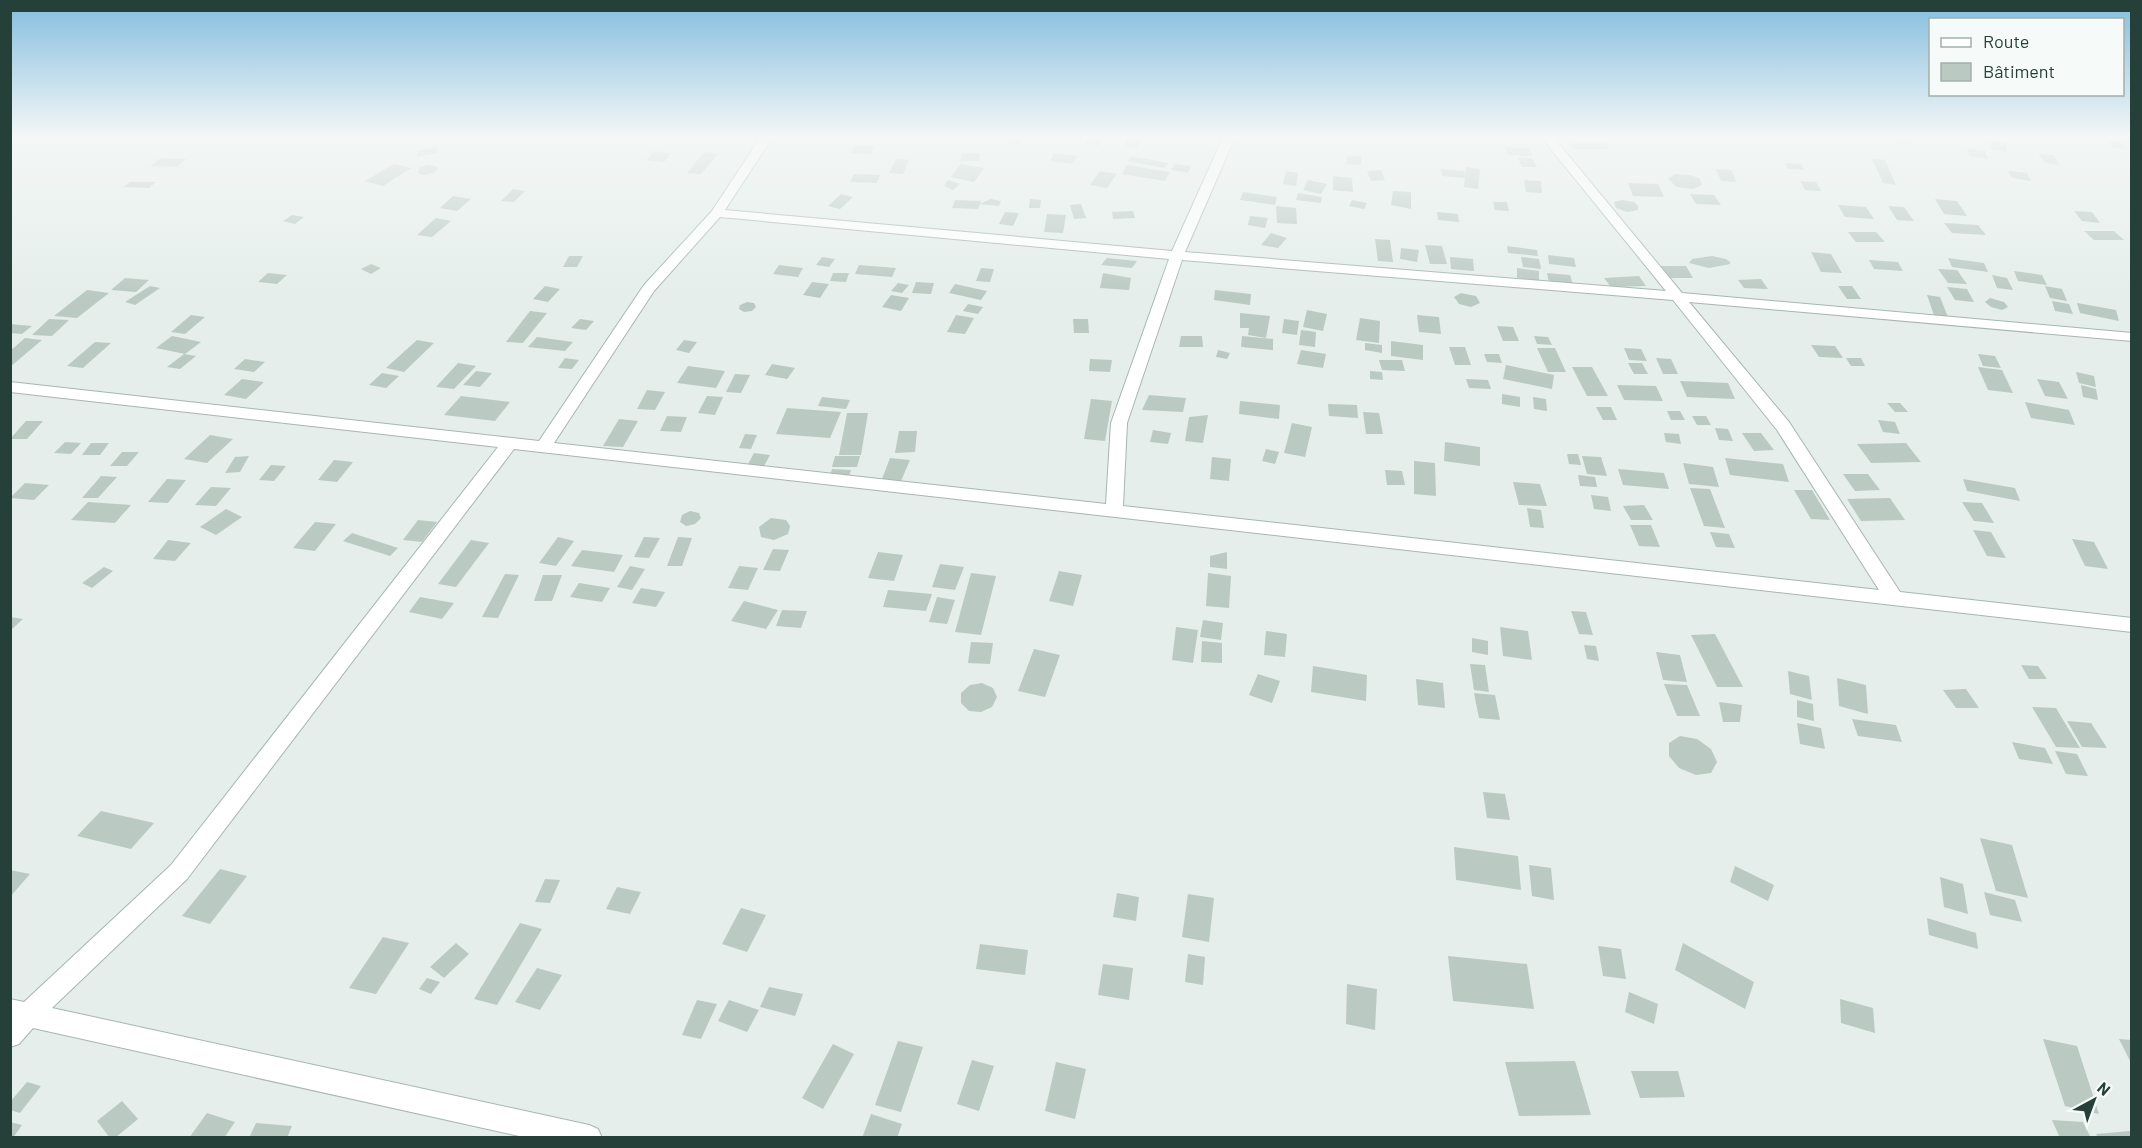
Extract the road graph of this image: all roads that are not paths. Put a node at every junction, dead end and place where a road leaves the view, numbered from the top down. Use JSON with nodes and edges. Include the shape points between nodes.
{"nodes":[{"id":1,"x":733,"y":189,"type":"edge"},
{"id":2,"x":1207,"y":189,"type":"edge"},
{"id":3,"x":1589,"y":189,"type":"edge"},
{"id":4,"x":717,"y":213,"type":"junction"},
{"id":5,"x":1177,"y":256,"type":"junction"},
{"id":6,"x":1676,"y":297,"type":"junction"},
{"id":7,"x":2132,"y":337,"type":"edge"},
{"id":8,"x":10,"y":387,"type":"edge"},
{"id":9,"x":510,"y":443,"type":"junction"},
{"id":10,"x":543,"y":447,"type":"junction"},
{"id":11,"x":1114,"y":511,"type":"junction"},
{"id":12,"x":1894,"y":598,"type":"junction"},
{"id":13,"x":2132,"y":625,"type":"edge"},
{"id":14,"x":19,"y":1013,"type":"edge"},
{"id":15,"x":10,"y":1035,"type":"edge"},
{"id":16,"x":589,"y":1137,"type":"edge"}],
"edges":[{"from":1,"to":4,"type":"street"},
{"from":2,"to":5,"type":"street"},
{"from":3,"to":6,"type":"street"},
{"from":4,"to":5,"type":"street"},
{"from":4,"to":10,"type":"street","via":[[649,288]]},
{"from":5,"to":6,"type":"street"},
{"from":5,"to":11,"type":"street","via":[[1119,423]]},
{"from":6,"to":7,"type":"street"},
{"from":6,"to":12,"type":"street","via":[[1783,426]]},
{"from":8,"to":9,"type":"street"},
{"from":9,"to":10,"type":"street"},
{"from":9,"to":14,"type":"street","via":[[179,872]]},
{"from":10,"to":11,"type":"street"},
{"from":11,"to":12,"type":"street"},
{"from":12,"to":13,"type":"street"},
{"from":14,"to":15,"type":"street"},
{"from":14,"to":16,"type":"street"}]}
